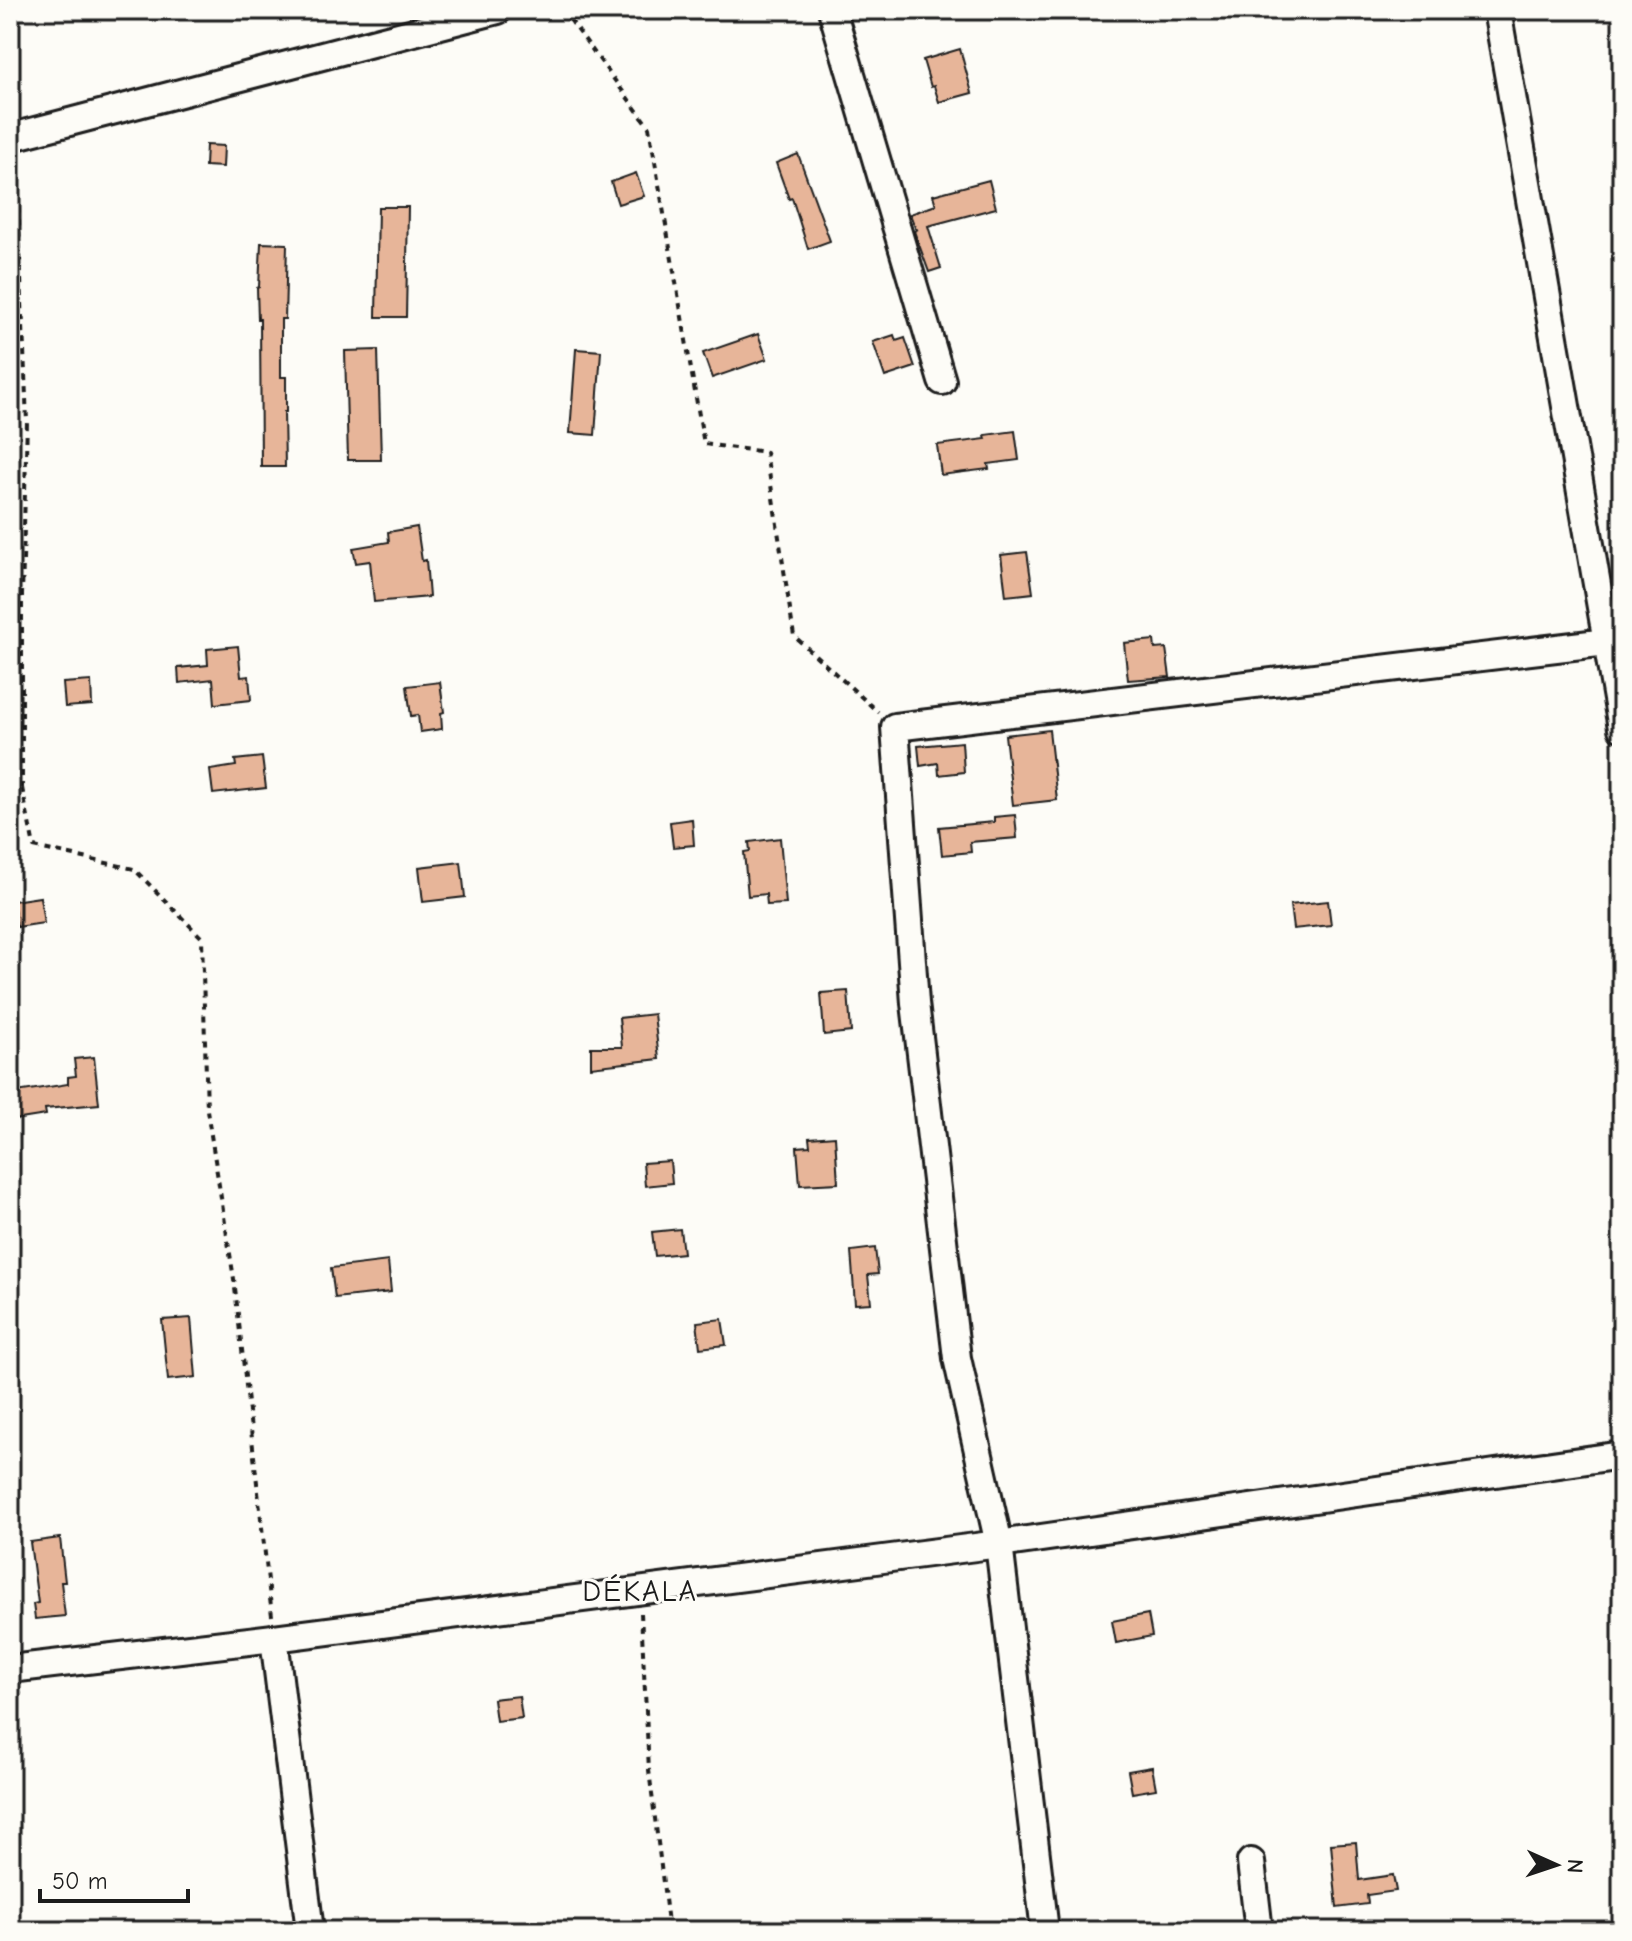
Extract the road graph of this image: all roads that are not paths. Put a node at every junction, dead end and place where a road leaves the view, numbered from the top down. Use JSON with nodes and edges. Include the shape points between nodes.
{"nodes":[{"id":1,"x":498,"y":10,"type":"edge"},
{"id":2,"x":832,"y":10,"type":"edge"},
{"id":3,"x":1497,"y":10,"type":"edge"},
{"id":4,"x":16,"y":136,"type":"road end"},
{"id":5,"x":942,"y":381,"type":"dead end"},
{"id":6,"x":1607,"y":642,"type":"junction"},
{"id":7,"x":1622,"y":728,"type":"edge"},
{"id":8,"x":1622,"y":1455,"type":"edge"},
{"id":9,"x":999,"y":1544,"type":"junction"},
{"id":10,"x":274,"y":1638,"type":"junction"},
{"id":11,"x":10,"y":1669,"type":"edge"},
{"id":12,"x":1251,"y":1862,"type":"dead end"},
{"id":13,"x":310,"y":1931,"type":"edge"},
{"id":14,"x":1045,"y":1931,"type":"edge"},
{"id":15,"x":1259,"y":1931,"type":"edge"}],
"edges":[{"from":1,"to":4,"type":"street"},
{"from":2,"to":5,"type":"street"},
{"from":3,"to":6,"type":"street"},
{"from":6,"to":7,"type":"street"},
{"from":6,"to":9,"type":"street","via":[[895,727],[915,1003],[957,1358]]},
{"from":8,"to":9,"type":"street"},
{"from":9,"to":10,"type":"street"},
{"from":9,"to":14,"type":"street"},
{"from":10,"to":11,"type":"street"},
{"from":10,"to":13,"type":"street"},
{"from":12,"to":15,"type":"street"}]}
